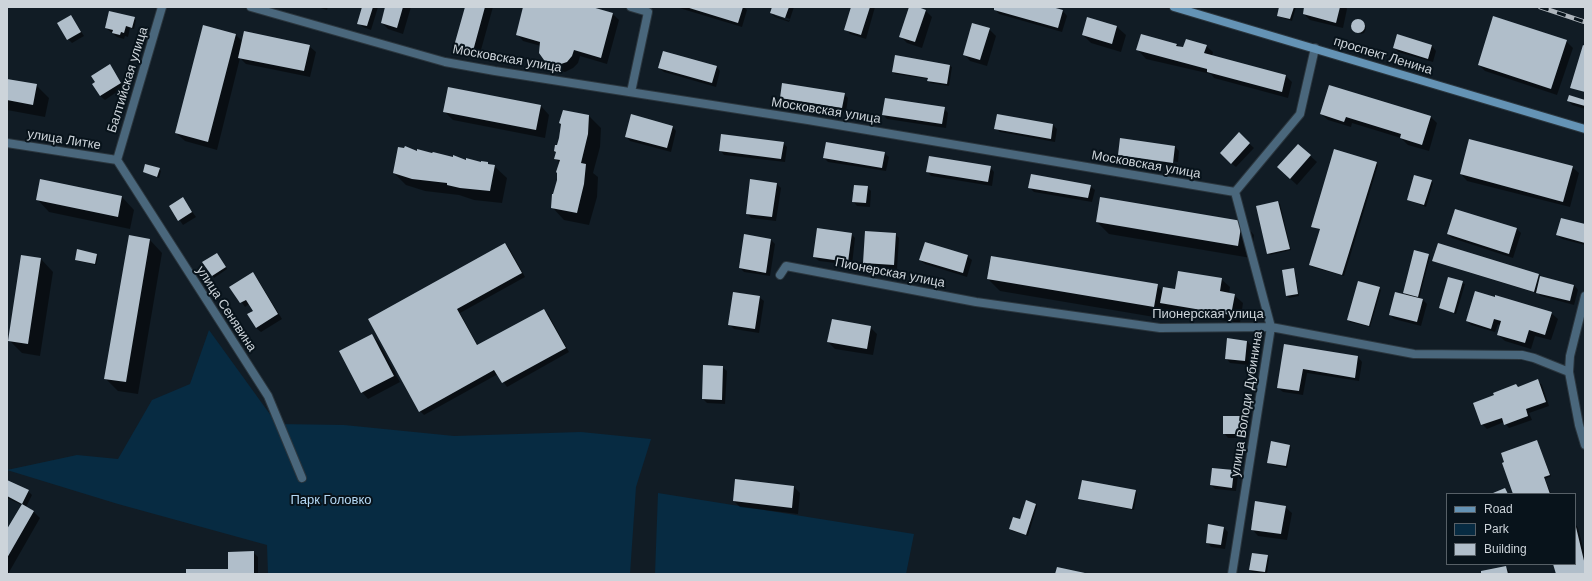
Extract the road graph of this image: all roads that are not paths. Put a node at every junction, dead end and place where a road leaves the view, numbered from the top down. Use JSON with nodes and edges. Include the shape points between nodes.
{"nodes":[{"id":1,"x":162,"y":7,"type":"edge"},
{"id":2,"x":251,"y":7,"type":"edge"},
{"id":3,"x":631,"y":7,"type":"edge"},
{"id":4,"x":1174,"y":7,"type":"edge"},
{"id":5,"x":1315,"y":48,"type":"junction"},
{"id":6,"x":631,"y":92,"type":"junction"},
{"id":7,"x":1585,"y":129,"type":"edge"},
{"id":8,"x":7,"y":143,"type":"edge"},
{"id":9,"x":117,"y":160,"type":"junction"},
{"id":10,"x":1235,"y":192,"type":"junction"},
{"id":11,"x":780,"y":275,"type":"dead end"},
{"id":12,"x":1585,"y":296,"type":"edge"},
{"id":13,"x":1271,"y":327,"type":"junction"},
{"id":14,"x":1569,"y":372,"type":"junction"},
{"id":15,"x":1585,"y":445,"type":"edge"},
{"id":16,"x":302,"y":478,"type":"dead end"},
{"id":17,"x":1232,"y":574,"type":"edge"}],
"edges":[{"from":1,"to":9,"type":"street","name":"Балтийская улица"},
{"from":2,"to":6,"type":"street","name":"Московская улица","via":[[445,62]]},
{"from":3,"to":6,"type":"street","via":[[648,12]]},
{"from":4,"to":5,"type":"main road","name":"проспект Ленина"},
{"from":5,"to":7,"type":"main road","name":"проспект Ленина"},
{"from":5,"to":10,"type":"street","via":[[1300,114]]},
{"from":6,"to":10,"type":"street","name":"Московская улица"},
{"from":8,"to":9,"type":"street","name":"улица Литке"},
{"from":9,"to":16,"type":"street","name":"улица Сенявина","via":[[268,396]]},
{"from":10,"to":13,"type":"street","name":"улица Володи Дубинина"},
{"from":11,"to":13,"type":"street","name":"Пионерская улица","via":[[786,266],[976,302],[1160,328]]},
{"from":12,"to":14,"type":"street","via":[[1570,356]]},
{"from":13,"to":14,"type":"street","name":"Пионерская улица","via":[[1414,354],[1522,355]]},
{"from":13,"to":17,"type":"street","name":"улица Володи Дубинина"},
{"from":14,"to":15,"type":"street"}]}
